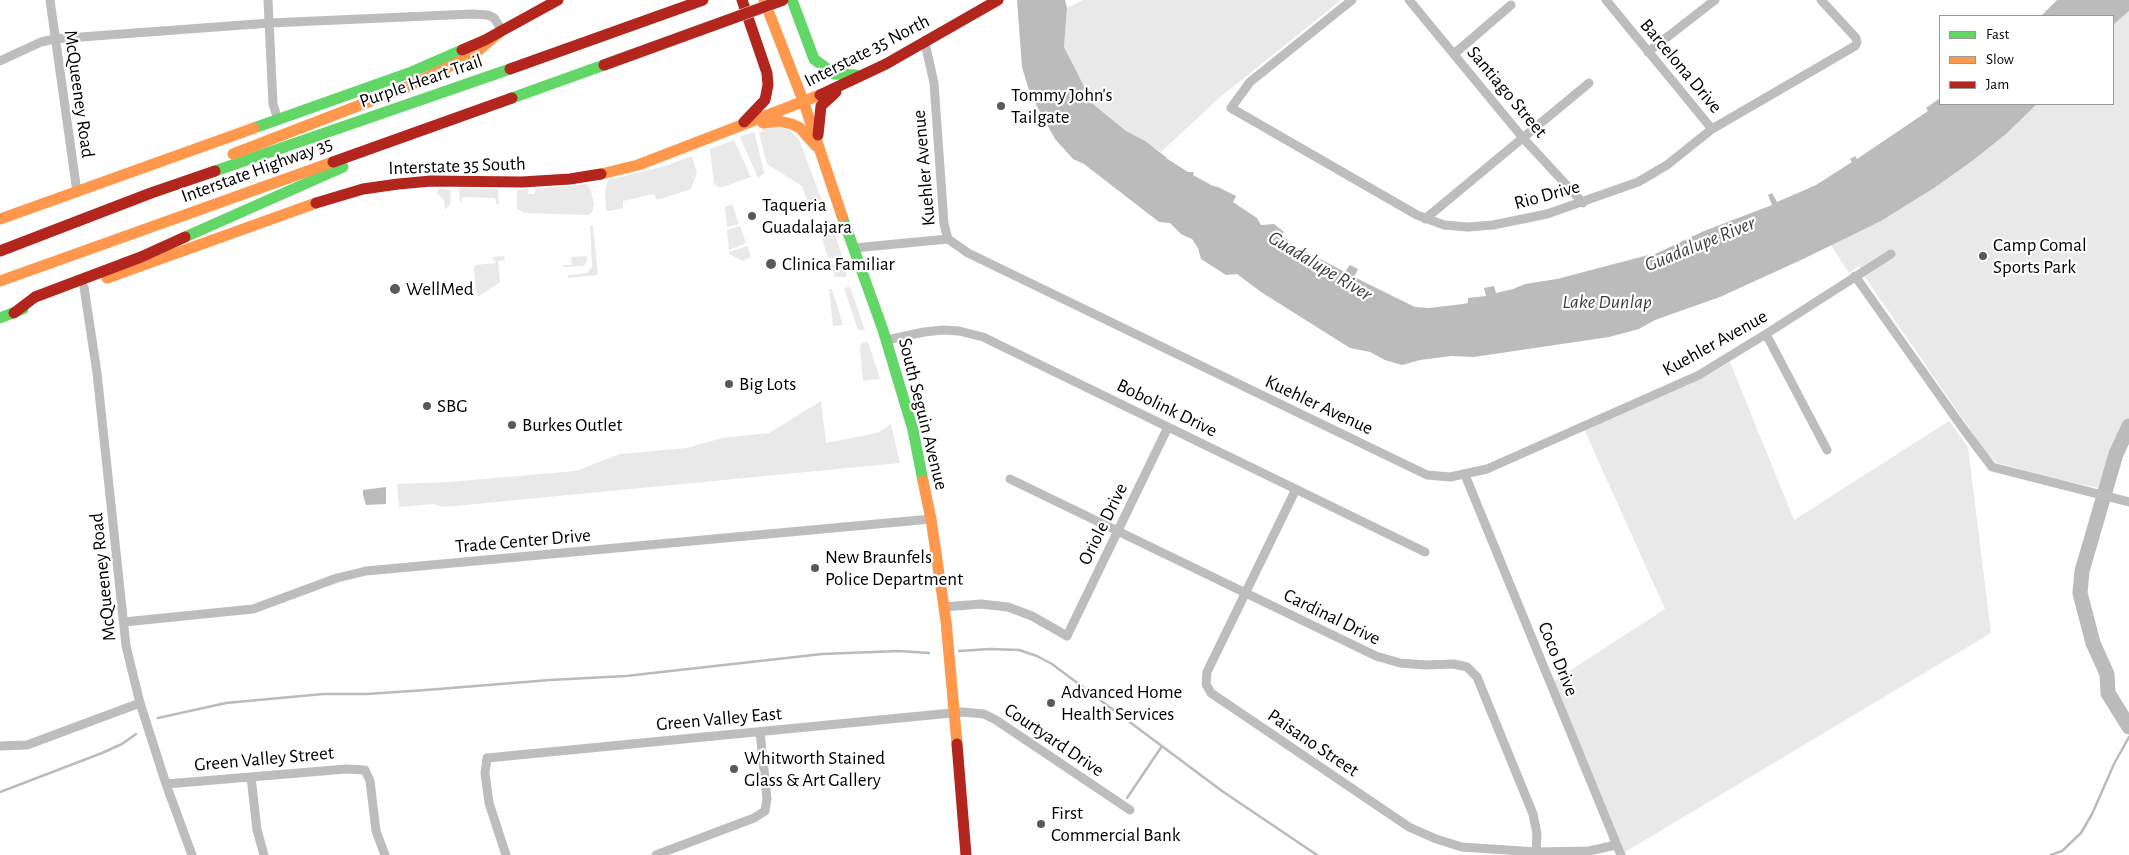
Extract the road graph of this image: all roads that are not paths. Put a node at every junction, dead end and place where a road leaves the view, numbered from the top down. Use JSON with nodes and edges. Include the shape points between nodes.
{"nodes":[{"id":1,"x":50,"y":0,"type":"edge"},
{"id":2,"x":268,"y":0,"type":"edge"},
{"id":3,"x":558,"y":0,"type":"edge"},
{"id":4,"x":703,"y":0,"type":"edge"},
{"id":5,"x":742,"y":0,"type":"edge"},
{"id":6,"x":764,"y":0,"type":"edge"},
{"id":7,"x":783,"y":0,"type":"edge"},
{"id":8,"x":792,"y":0,"type":"edge"},
{"id":9,"x":998,"y":0,"type":"edge"},
{"id":10,"x":1352,"y":0,"type":"edge"},
{"id":11,"x":1409,"y":0,"type":"edge"},
{"id":12,"x":1606,"y":0,"type":"edge"},
{"id":13,"x":1715,"y":0,"type":"edge"},
{"id":14,"x":1821,"y":0,"type":"edge"},
{"id":15,"x":1511,"y":5,"type":"dead end"},
{"id":16,"x":270,"y":23,"type":"junction"},
{"id":17,"x":502,"y":30,"type":"junction"},
{"id":18,"x":54,"y":39,"type":"junction"},
{"id":19,"x":925,"y":43,"type":"junction"},
{"id":20,"x":1648,"y":52,"type":"junction"},
{"id":21,"x":1454,"y":54,"type":"junction"},
{"id":22,"x":0,"y":61,"type":"edge"},
{"id":23,"x":861,"y":75,"type":"junction"},
{"id":24,"x":1589,"y":83,"type":"dead end"},
{"id":25,"x":804,"y":102,"type":"junction"},
{"id":26,"x":278,"y":120,"type":"junction"},
{"id":27,"x":734,"y":129,"type":"junction"},
{"id":28,"x":1712,"y":129,"type":"junction"},
{"id":29,"x":1524,"y":138,"type":"junction"},
{"id":30,"x":394,"y":140,"type":"junction"},
{"id":31,"x":818,"y":149,"type":"junction"},
{"id":32,"x":77,"y":192,"type":"junction"},
{"id":33,"x":151,"y":193,"type":"junction"},
{"id":34,"x":1583,"y":203,"type":"junction"},
{"id":35,"x":0,"y":219,"type":"edge"},
{"id":36,"x":1426,"y":219,"type":"junction"},
{"id":37,"x":948,"y":240,"type":"junction"},
{"id":38,"x":854,"y":248,"type":"junction"},
{"id":39,"x":0,"y":251,"type":"edge"},
{"id":40,"x":1891,"y":254,"type":"dead end"},
{"id":41,"x":1855,"y":276,"type":"junction"},
{"id":42,"x":0,"y":281,"type":"edge"},
{"id":43,"x":84,"y":287,"type":"junction"},
{"id":44,"x":14,"y":313,"type":"junction"},
{"id":45,"x":0,"y":318,"type":"edge"},
{"id":46,"x":1766,"y":334,"type":"junction"},
{"id":47,"x":887,"y":340,"type":"junction"},
{"id":48,"x":1168,"y":427,"type":"junction"},
{"id":49,"x":1827,"y":450,"type":"dead end"},
{"id":50,"x":1465,"y":475,"type":"junction"},
{"id":51,"x":1010,"y":479,"type":"dead end"},
{"id":52,"x":1296,"y":489,"type":"junction"},
{"id":53,"x":2129,"y":502,"type":"edge"},
{"id":54,"x":931,"y":519,"type":"junction"},
{"id":55,"x":1118,"y":531,"type":"junction"},
{"id":56,"x":1425,"y":552,"type":"dead end"},
{"id":57,"x":1245,"y":593,"type":"junction"},
{"id":58,"x":944,"y":607,"type":"junction"},
{"id":59,"x":124,"y":622,"type":"junction"},
{"id":60,"x":140,"y":703,"type":"junction"},
{"id":61,"x":954,"y":713,"type":"junction"},
{"id":62,"x":760,"y":732,"type":"junction"},
{"id":63,"x":0,"y":746,"type":"edge"},
{"id":64,"x":251,"y":777,"type":"junction"},
{"id":65,"x":166,"y":784,"type":"junction"},
{"id":66,"x":1130,"y":810,"type":"dead end"},
{"id":67,"x":1616,"y":845,"type":"junction"},
{"id":68,"x":1536,"y":852,"type":"junction"},
{"id":69,"x":192,"y":855,"type":"edge"},
{"id":70,"x":264,"y":855,"type":"edge"},
{"id":71,"x":385,"y":855,"type":"edge"},
{"id":72,"x":506,"y":855,"type":"edge"},
{"id":73,"x":656,"y":855,"type":"edge"},
{"id":74,"x":966,"y":855,"type":"edge"},
{"id":75,"x":1621,"y":855,"type":"edge"}],
"edges":[{"from":1,"to":18,"type":"street","name":"McQueeney Road"},
{"from":2,"to":16,"type":"street"},
{"from":3,"to":17,"type":"main road"},
{"from":4,"to":33,"type":"main road","name":"Purple Heart Trail"},
{"from":5,"to":27,"type":"main road","via":[[767,72],[768,85],[765,100]]},
{"from":6,"to":25,"type":"main road","name":"South Seguin Avenue"},
{"from":7,"to":30,"type":"main road","name":"Interstate Highway 35","bridge":true},
{"from":8,"to":23,"type":"main road","via":[[814,59],[834,74]]},
{"from":9,"to":19,"type":"main road","name":"Interstate 35 North"},
{"from":10,"to":36,"type":"street","name":"Rio Drive","via":[[1250,82],[1231,108]]},
{"from":11,"to":21,"type":"street","name":"Santiago Street"},
{"from":12,"to":20,"type":"street","name":"Barcelona Drive"},
{"from":13,"to":20,"type":"street"},
{"from":14,"to":28,"type":"street","name":"Rio Drive","via":[[1855,37],[1857,42],[1854,46]]},
{"from":15,"to":21,"type":"street"},
{"from":16,"to":17,"type":"street","via":[[472,14],[494,18]]},
{"from":16,"to":18,"type":"street"},
{"from":16,"to":26,"type":"street","via":[[273,104]]},
{"from":17,"to":26,"type":"main road","via":[[435,63]]},
{"from":17,"to":33,"type":"main road","via":[[473,55],[424,78],[212,162]]},
{"from":18,"to":22,"type":"street"},
{"from":18,"to":32,"type":"street","name":"McQueeney Road"},
{"from":19,"to":23,"type":"main road","name":"Interstate 35 North"},
{"from":19,"to":37,"type":"street","name":"Kuehler Avenue","via":[[934,83],[944,224]]},
{"from":20,"to":28,"type":"street","name":"Barcelona Drive"},
{"from":21,"to":29,"type":"street","name":"Santiago Street"},
{"from":23,"to":25,"type":"main road","name":"Interstate 35 North"},
{"from":23,"to":31,"type":"main road","via":[[832,94],[821,106]]},
{"from":24,"to":29,"type":"street"},
{"from":25,"to":27,"type":"main road","name":"Interstate 35 South"},
{"from":25,"to":31,"type":"main road","name":"South Seguin Avenue"},
{"from":26,"to":32,"type":"main road"},
{"from":27,"to":31,"type":"main road","via":[[773,121],[786,122],[800,128]]},
{"from":27,"to":43,"type":"main road","name":"Interstate 35 South","via":[[638,165],[596,176],[522,182],[420,182],[363,190],[317,203]]},
{"from":28,"to":34,"type":"street","name":"Rio Drive","via":[[1667,165],[1638,182]]},
{"from":29,"to":34,"type":"street","name":"Santiago Street"},
{"from":29,"to":36,"type":"street"},
{"from":30,"to":42,"type":"main road","name":"Interstate Highway 35"},
{"from":30,"to":44,"type":"main road","via":[[330,174],[141,257],[35,297]]},
{"from":31,"to":38,"type":"main road","name":"South Seguin Avenue"},
{"from":32,"to":35,"type":"main road"},
{"from":33,"to":39,"type":"main road"},
{"from":34,"to":36,"type":"street","name":"Rio Drive","via":[[1493,225],[1449,226]]},
{"from":37,"to":38,"type":"street"},
{"from":37,"to":50,"type":"street","name":"Kuehler Avenue","via":[[968,253],[1427,474]]},
{"from":38,"to":47,"type":"main road","name":"South Seguin Avenue"},
{"from":40,"to":41,"type":"street","name":"Kuehler Avenue"},
{"from":41,"to":46,"type":"street","name":"Kuehler Avenue"},
{"from":41,"to":53,"type":"street","via":[[1992,467]]},
{"from":43,"to":44,"type":"main road","name":"Interstate 35 South"},
{"from":43,"to":59,"type":"street","name":"McQueeney Road","via":[[96,364]]},
{"from":44,"to":45,"type":"main road","name":"Interstate 35 South"},
{"from":46,"to":49,"type":"street"},
{"from":46,"to":50,"type":"street","name":"Kuehler Avenue","via":[[1699,375],[1492,467]]},
{"from":47,"to":48,"type":"street","name":"Bobolink Drive","via":[[942,330],[976,334]]},
{"from":47,"to":54,"type":"main road","name":"South Seguin Avenue","via":[[913,430]]},
{"from":48,"to":52,"type":"street","name":"Bobolink Drive"},
{"from":48,"to":55,"type":"street","name":"Oriole Drive"},
{"from":50,"to":67,"type":"street","name":"Coco Drive"},
{"from":51,"to":55,"type":"street","name":"Cardinal Drive"},
{"from":52,"to":56,"type":"street","name":"Bobolink Drive"},
{"from":52,"to":57,"type":"street","name":"Paisano Street"},
{"from":54,"to":58,"type":"main road","name":"South Seguin Avenue"},
{"from":54,"to":59,"type":"street","name":"Trade Center Drive","via":[[366,571],[337,578],[253,609]]},
{"from":55,"to":57,"type":"street","name":"Cardinal Drive"},
{"from":55,"to":58,"type":"street","name":"Oriole Drive","via":[[1066,636],[1032,616],[1008,607],[981,604]]},
{"from":57,"to":68,"type":"street","name":"Cardinal Drive","via":[[1376,656],[1400,663],[1461,665],[1473,672],[1533,814]]},
{"from":57,"to":68,"type":"street","name":"Paisano Street","via":[[1205,675],[1211,693],[1422,834],[1462,847]]},
{"from":58,"to":61,"type":"main road","name":"South Seguin Avenue"},
{"from":59,"to":60,"type":"street","name":"McQueeney Road","via":[[126,646]]},
{"from":60,"to":63,"type":"street","via":[[27,744]]},
{"from":60,"to":65,"type":"street","name":"McQueeney Road"},
{"from":61,"to":62,"type":"street","name":"Green Valley East"},
{"from":61,"to":66,"type":"street","name":"Courtyard Drive","via":[[989,716]]},
{"from":61,"to":74,"type":"main road","name":"South Seguin Avenue"},
{"from":62,"to":72,"type":"street","name":"Green Valley East","via":[[487,758],[488,803]]},
{"from":62,"to":73,"type":"street","via":[[766,811]]},
{"from":64,"to":65,"type":"street","name":"Green Valley Street"},
{"from":64,"to":70,"type":"street","via":[[257,830]]},
{"from":64,"to":71,"type":"street","name":"Green Valley Street","via":[[365,770],[370,781],[376,831]]},
{"from":65,"to":69,"type":"street","name":"McQueeney Road"},
{"from":67,"to":68,"type":"street","name":"Paisano Street","via":[[1589,851]]},
{"from":67,"to":75,"type":"street","name":"Coco Drive"}]}
